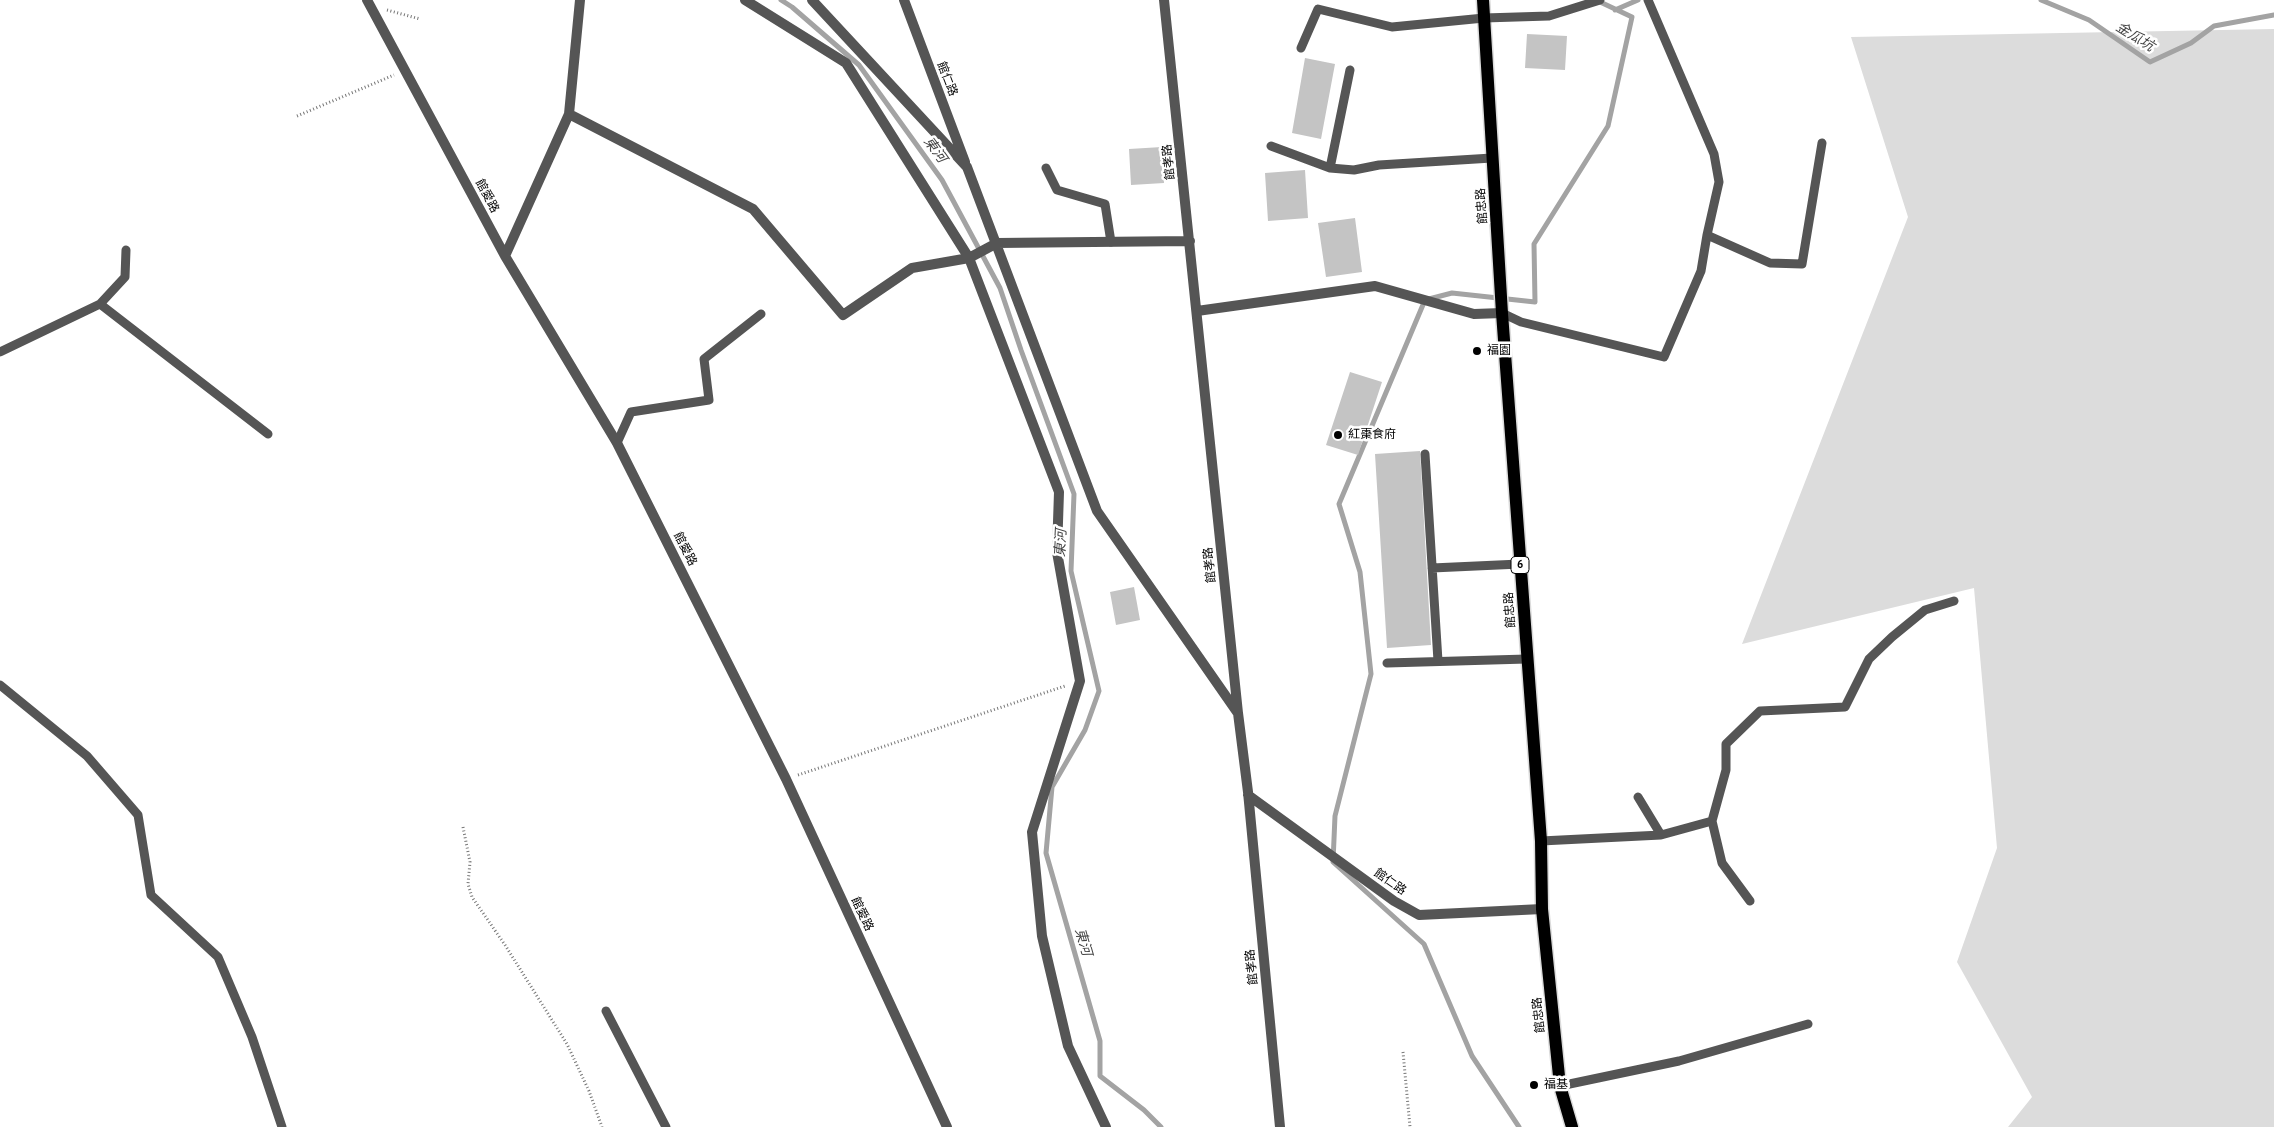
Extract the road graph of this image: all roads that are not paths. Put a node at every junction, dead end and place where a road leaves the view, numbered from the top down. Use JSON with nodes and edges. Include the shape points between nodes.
{"nodes":[{"id":1,"x":580,"y":0,"type":"edge"},
{"id":2,"x":745,"y":0,"type":"edge"},
{"id":3,"x":812,"y":0,"type":"edge"},
{"id":4,"x":904,"y":0,"type":"edge"},
{"id":5,"x":1164,"y":0,"type":"edge"},
{"id":6,"x":1483,"y":0,"type":"edge"},
{"id":7,"x":1600,"y":0,"type":"edge"},
{"id":8,"x":1648,"y":0,"type":"edge"},
{"id":9,"x":368,"y":2,"type":"edge"},
{"id":10,"x":1484,"y":18,"type":"junction"},
{"id":11,"x":1301,"y":48,"type":"dead end"},
{"id":12,"x":1350,"y":70,"type":"dead end"},
{"id":13,"x":569,"y":114,"type":"junction"},
{"id":14,"x":1822,"y":143,"type":"dead end"},
{"id":15,"x":1271,"y":146,"type":"dead end"},
{"id":16,"x":1492,"y":158,"type":"junction"},
{"id":17,"x":967,"y":167,"type":"junction"},
{"id":18,"x":1046,"y":168,"type":"dead end"},
{"id":19,"x":1330,"y":168,"type":"junction"},
{"id":20,"x":1707,"y":235,"type":"junction"},
{"id":21,"x":1190,"y":241,"type":"junction"},
{"id":22,"x":1111,"y":242,"type":"junction"},
{"id":23,"x":997,"y":243,"type":"junction"},
{"id":24,"x":126,"y":250,"type":"dead end"},
{"id":25,"x":505,"y":256,"type":"junction"},
{"id":26,"x":969,"y":258,"type":"junction"},
{"id":27,"x":100,"y":304,"type":"junction"},
{"id":28,"x":1196,"y":310,"type":"junction"},
{"id":29,"x":1502,"y":313,"type":"junction"},
{"id":30,"x":761,"y":314,"type":"dead end"},
{"id":31,"x":0,"y":352,"type":"edge"},
{"id":32,"x":268,"y":434,"type":"dead end"},
{"id":33,"x":617,"y":443,"type":"junction"},
{"id":34,"x":1425,"y":454,"type":"dead end"},
{"id":35,"x":1520,"y":564,"type":"junction"},
{"id":36,"x":1432,"y":568,"type":"junction"},
{"id":37,"x":1954,"y":601,"type":"dead end"},
{"id":38,"x":1527,"y":660,"type":"junction"},
{"id":39,"x":1438,"y":662,"type":"junction"},
{"id":40,"x":1387,"y":663,"type":"dead end"},
{"id":41,"x":0,"y":685,"type":"edge"},
{"id":42,"x":1238,"y":713,"type":"junction"},
{"id":43,"x":1248,"y":795,"type":"junction"},
{"id":44,"x":1638,"y":797,"type":"dead end"},
{"id":45,"x":1712,"y":821,"type":"junction"},
{"id":46,"x":1661,"y":835,"type":"junction"},
{"id":47,"x":1541,"y":842,"type":"junction"},
{"id":48,"x":1750,"y":901,"type":"dead end"},
{"id":49,"x":1542,"y":910,"type":"junction"},
{"id":50,"x":606,"y":1011,"type":"dead end"},
{"id":51,"x":1808,"y":1024,"type":"dead end"},
{"id":52,"x":1560,"y":1086,"type":"junction"},
{"id":53,"x":282,"y":1127,"type":"edge"},
{"id":54,"x":666,"y":1127,"type":"edge"},
{"id":55,"x":947,"y":1127,"type":"edge"},
{"id":56,"x":1106,"y":1127,"type":"edge"},
{"id":57,"x":1280,"y":1127,"type":"edge"},
{"id":58,"x":1572,"y":1127,"type":"edge"}],
"edges":[{"from":1,"to":13,"type":"street"},
{"from":2,"to":26,"type":"street","via":[[846,62]]},
{"from":3,"to":17,"type":"street"},
{"from":4,"to":17,"type":"street","name":"館仁路"},
{"from":5,"to":21,"type":"street","name":"館孝路"},
{"from":6,"to":10,"type":"main road","name":"館忠路","number":"6"},
{"from":7,"to":10,"type":"lane","via":[[1549,16]]},
{"from":8,"to":20,"type":"lane","via":[[1714,154],[1719,182]]},
{"from":9,"to":25,"type":"street","name":"館愛路"},
{"from":10,"to":11,"type":"lane","via":[[1392,27],[1318,9]]},
{"from":10,"to":16,"type":"main road","name":"館忠路","number":"6"},
{"from":12,"to":19,"type":"lane"},
{"from":13,"to":25,"type":"street"},
{"from":13,"to":26,"type":"street","via":[[753,209],[843,315],[912,268]]},
{"from":14,"to":20,"type":"lane","via":[[1802,264],[1770,263]]},
{"from":15,"to":19,"type":"lane"},
{"from":16,"to":19,"type":"lane","via":[[1379,165],[1354,170]]},
{"from":16,"to":29,"type":"main road","name":"館忠路","number":"6"},
{"from":17,"to":23,"type":"street","name":"館仁路"},
{"from":18,"to":22,"type":"lane","via":[[1057,190],[1105,204]]},
{"from":20,"to":29,"type":"lane","via":[[1701,271],[1664,357],[1522,322]]},
{"from":21,"to":22,"type":"street"},
{"from":21,"to":28,"type":"street","name":"館孝路"},
{"from":22,"to":23,"type":"street"},
{"from":23,"to":26,"type":"street"},
{"from":23,"to":42,"type":"street","name":"館仁路","via":[[1097,511]]},
{"from":24,"to":27,"type":"lane","via":[[126,277]]},
{"from":25,"to":33,"type":"street","name":"館愛路"},
{"from":26,"to":56,"type":"street","via":[[1060,492],[1057,552],[1080,681],[1032,832],[1042,936],[1068,1046]]},
{"from":27,"to":31,"type":"lane"},
{"from":27,"to":32,"type":"lane"},
{"from":28,"to":29,"type":"street","via":[[1375,286],[1474,314]]},
{"from":28,"to":42,"type":"street","name":"館孝路"},
{"from":29,"to":35,"type":"main road","name":"館忠路","number":"6"},
{"from":30,"to":33,"type":"lane","via":[[704,359],[709,400],[631,412]]},
{"from":33,"to":55,"type":"street","name":"館愛路","via":[[786,779]]},
{"from":34,"to":36,"type":"lane"},
{"from":35,"to":36,"type":"lane"},
{"from":35,"to":38,"type":"main road","name":"館忠路","number":"6"},
{"from":36,"to":39,"type":"lane"},
{"from":37,"to":45,"type":"lane","via":[[1925,610],[1892,637],[1870,660],[1845,707],[1760,711],[1726,744],[1726,770]]},
{"from":38,"to":39,"type":"lane"},
{"from":38,"to":47,"type":"main road","name":"館忠路","number":"6"},
{"from":39,"to":40,"type":"lane"},
{"from":41,"to":53,"type":"lane","via":[[87,756],[138,815],[150,895],[218,957],[252,1037]]},
{"from":42,"to":43,"type":"street","name":"館孝路"},
{"from":43,"to":49,"type":"street","name":"館仁路","via":[[1394,901],[1419,915]]},
{"from":43,"to":57,"type":"street","name":"館孝路"},
{"from":44,"to":46,"type":"lane"},
{"from":45,"to":46,"type":"lane"},
{"from":45,"to":48,"type":"lane","via":[[1722,863]]},
{"from":46,"to":47,"type":"lane"},
{"from":47,"to":49,"type":"main road","name":"館忠路","number":"6"},
{"from":49,"to":52,"type":"main road","name":"館忠路","number":"6"},
{"from":50,"to":54,"type":"lane"},
{"from":51,"to":52,"type":"lane","via":[[1679,1061]]},
{"from":52,"to":58,"type":"main road","name":"館忠路","number":"6"}]}
